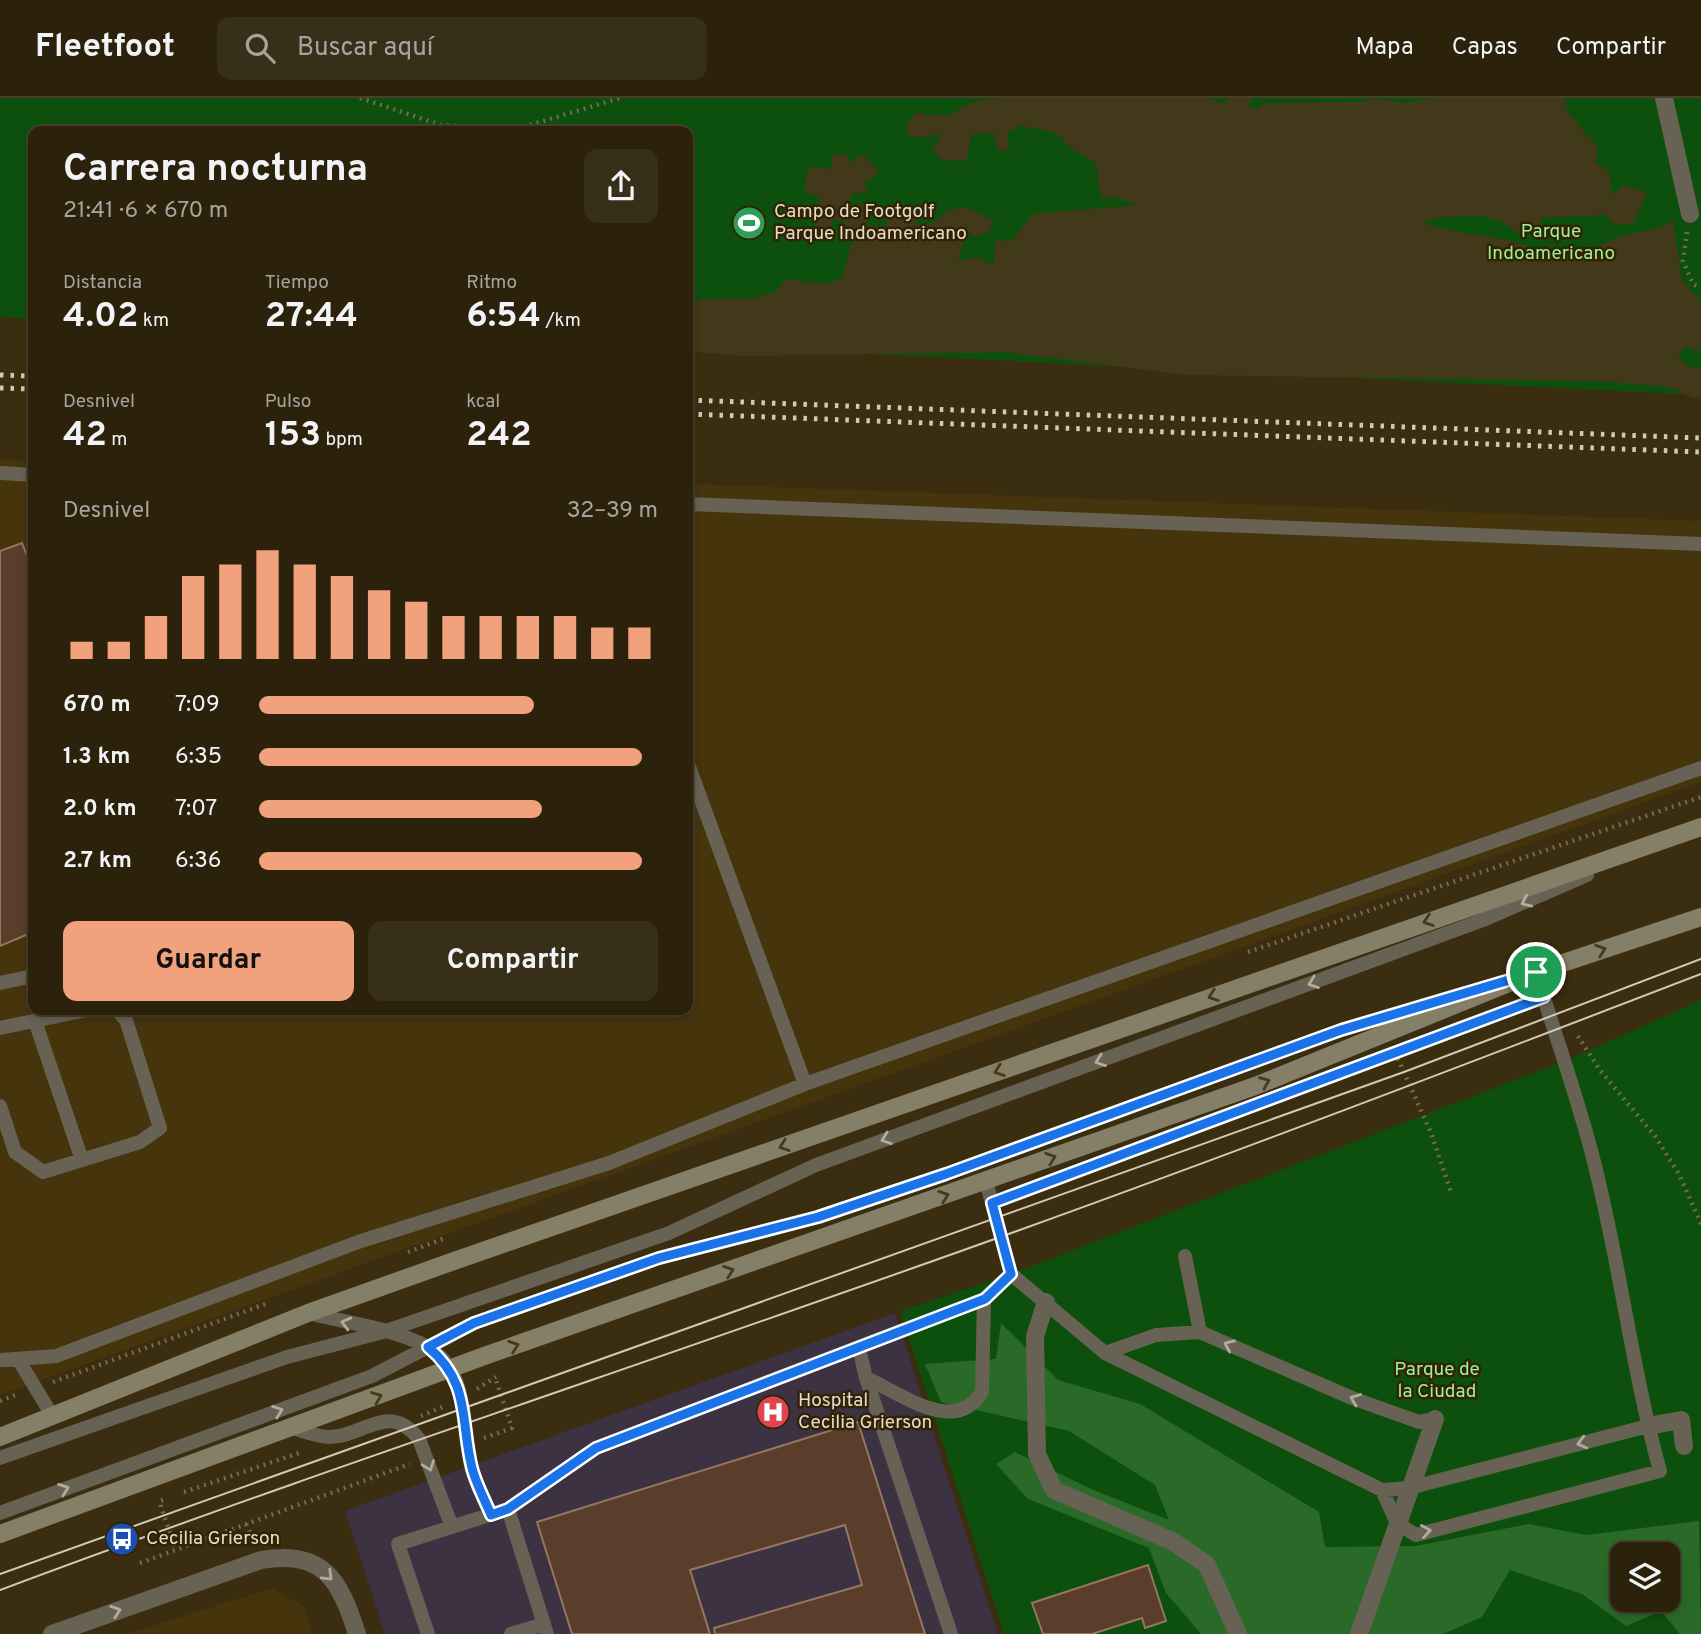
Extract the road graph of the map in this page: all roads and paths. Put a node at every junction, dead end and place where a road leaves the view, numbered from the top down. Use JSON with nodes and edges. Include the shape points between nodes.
{"nodes":[{"id":1,"x":360,"y":98,"type":"edge"},
{"id":2,"x":602,"y":98,"type":"edge"},
{"id":3,"x":620,"y":98,"type":"edge"},
{"id":4,"x":1664,"y":98,"type":"edge"},
{"id":5,"x":600,"y":106,"type":"junction"},
{"id":6,"x":460,"y":126,"type":"edge"},
{"id":7,"x":528,"y":126,"type":"edge"},
{"id":8,"x":1690,"y":214,"type":"joint"},
{"id":9,"x":1701,"y":288,"type":"edge"},
{"id":10,"x":0,"y":473,"type":"edge"},
{"id":11,"x":28,"y":475,"type":"edge"},
{"id":12,"x":693,"y":504,"type":"edge"},
{"id":13,"x":1701,"y":544,"type":"edge"},
{"id":14,"x":1701,"y":768,"type":"edge"},
{"id":15,"x":693,"y":778,"type":"edge"},
{"id":16,"x":1701,"y":797,"type":"edge"},
{"id":17,"x":1701,"y":827,"type":"edge"},
{"id":18,"x":1678,"y":834,"type":"junction"},
{"id":19,"x":1701,"y":917,"type":"edge"},
{"id":20,"x":1236,"y":956,"type":"dead end"},
{"id":21,"x":1536,"y":972,"type":"junction"},
{"id":22,"x":28,"y":977,"type":"edge"},
{"id":23,"x":0,"y":984,"type":"edge"},
{"id":24,"x":1484,"y":993,"type":"junction"},
{"id":25,"x":1544,"y":997,"type":"junction"},
{"id":26,"x":1500,"y":1013,"type":"junction"},
{"id":27,"x":63,"y":1015,"type":"edge"},
{"id":28,"x":122,"y":1015,"type":"edge"},
{"id":29,"x":1487,"y":1018,"type":"dead end"},
{"id":30,"x":34,"y":1021,"type":"junction"},
{"id":31,"x":1570,"y":1026,"type":"dead end"},
{"id":32,"x":0,"y":1028,"type":"edge"},
{"id":33,"x":1408,"y":1047,"type":"dead end"},
{"id":34,"x":1395,"y":1052,"type":"junction"},
{"id":35,"x":1382,"y":1057,"type":"dead end"},
{"id":36,"x":805,"y":1084,"type":"junction"},
{"id":37,"x":0,"y":1106,"type":"edge"},
{"id":38,"x":82,"y":1160,"type":"junction"},
{"id":39,"x":986,"y":1181,"type":"junction"},
{"id":40,"x":1452,"y":1195,"type":"dead end"},
{"id":41,"x":1701,"y":1224,"type":"edge"},
{"id":42,"x":447,"y":1237,"type":"dead end"},
{"id":43,"x":395,"y":1256,"type":"dead end"},
{"id":44,"x":1185,"y":1256,"type":"dead end"},
{"id":45,"x":1011,"y":1274,"type":"junction"},
{"id":46,"x":280,"y":1299,"type":"dead end"},
{"id":47,"x":985,"y":1299,"type":"junction"},
{"id":48,"x":1046,"y":1302,"type":"junction"},
{"id":49,"x":308,"y":1314,"type":"junction"},
{"id":50,"x":383,"y":1332,"type":"junction"},
{"id":51,"x":1200,"y":1332,"type":"junction"},
{"id":52,"x":428,"y":1347,"type":"junction"},
{"id":53,"x":859,"y":1348,"type":"junction"},
{"id":54,"x":1105,"y":1353,"type":"junction"},
{"id":55,"x":18,"y":1359,"type":"junction"},
{"id":56,"x":0,"y":1360,"type":"edge"},
{"id":57,"x":450,"y":1369,"type":"junction"},
{"id":58,"x":508,"y":1373,"type":"dead end"},
{"id":59,"x":866,"y":1378,"type":"junction"},
{"id":60,"x":35,"y":1388,"type":"junction"},
{"id":61,"x":462,"y":1399,"type":"junction"},
{"id":62,"x":0,"y":1401,"type":"edge"},
{"id":63,"x":52,"y":1417,"type":"junction"},
{"id":64,"x":1435,"y":1419,"type":"joint"},
{"id":65,"x":402,"y":1423,"type":"junction"},
{"id":66,"x":1648,"y":1426,"type":"junction"},
{"id":67,"x":292,"y":1429,"type":"junction"},
{"id":68,"x":0,"y":1437,"type":"edge"},
{"id":69,"x":1684,"y":1446,"type":"dead end"},
{"id":70,"x":313,"y":1450,"type":"dead end"},
{"id":71,"x":0,"y":1458,"type":"edge"},
{"id":72,"x":426,"y":1458,"type":"junction"},
{"id":73,"x":1409,"y":1488,"type":"junction"},
{"id":74,"x":1382,"y":1490,"type":"junction"},
{"id":75,"x":508,"y":1509,"type":"junction"},
{"id":76,"x":0,"y":1513,"type":"edge"},
{"id":77,"x":491,"y":1515,"type":"junction"},
{"id":78,"x":1397,"y":1523,"type":"junction"},
{"id":79,"x":452,"y":1527,"type":"junction"},
{"id":80,"x":0,"y":1534,"type":"edge"},
{"id":81,"x":176,"y":1550,"type":"junction"},
{"id":82,"x":139,"y":1563,"type":"dead end"},
{"id":83,"x":546,"y":1629,"type":"edge"},
{"id":84,"x":52,"y":1634,"type":"edge"},
{"id":85,"x":357,"y":1634,"type":"edge"},
{"id":86,"x":428,"y":1634,"type":"edge"},
{"id":87,"x":511,"y":1634,"type":"edge"},
{"id":88,"x":951,"y":1634,"type":"edge"},
{"id":89,"x":1238,"y":1634,"type":"edge"},
{"id":90,"x":1359,"y":1634,"type":"edge"}],
"edges":[{"from":1,"to":6,"type":"path","via":[[441,125]]},
{"from":2,"to":5,"type":"path"},
{"from":3,"to":5,"type":"path"},
{"from":4,"to":8,"type":"street"},
{"from":5,"to":7,"type":"path"},
{"from":8,"to":9,"type":"path","via":[[1684,261],[1693,284]]},
{"from":10,"to":11,"type":"lane"},
{"from":12,"to":13,"type":"lane"},
{"from":14,"to":36,"type":"lane"},
{"from":15,"to":36,"type":"lane"},
{"from":16,"to":20,"type":"path"},
{"from":17,"to":18,"type":"main road"},
{"from":18,"to":49,"type":"main road","one_way":true},
{"from":18,"to":50,"type":"lane","one_way":true,"via":[[1483,920],[816,1165],[669,1233]]},
{"from":21,"to":19,"type":"main road","one_way":true},
{"from":21,"to":24,"type":"main road"},
{"from":21,"to":25,"type":"lane"},
{"from":21,"to":52,"type":"lane","via":[[1341,1030],[818,1217],[659,1258],[474,1323]]},
{"from":22,"to":23,"type":"lane"},
{"from":24,"to":26,"type":"path"},
{"from":39,"to":24,"type":"main road","one_way":true,"via":[[1255,1086]]},
{"from":25,"to":26,"type":"path"},
{"from":25,"to":66,"type":"lane","via":[[1595,1163]]},
{"from":26,"to":29,"type":"path"},
{"from":27,"to":30,"type":"lane"},
{"from":28,"to":38,"type":"lane","via":[[160,1128],[140,1142]]},
{"from":30,"to":32,"type":"lane"},
{"from":30,"to":38,"type":"lane"},
{"from":31,"to":41,"type":"path","via":[[1599,1069],[1656,1136]]},
{"from":33,"to":34,"type":"path"},
{"from":34,"to":35,"type":"path"},
{"from":34,"to":40,"type":"path"},
{"from":36,"to":55,"type":"lane","via":[[609,1163],[358,1242],[56,1356]]},
{"from":37,"to":38,"type":"lane","via":[[15,1152],[43,1172]]},
{"from":39,"to":45,"type":"lane"},
{"from":57,"to":39,"type":"main road","one_way":true},
{"from":42,"to":43,"type":"path"},
{"from":44,"to":51,"type":"lane"},
{"from":45,"to":47,"type":"lane"},
{"from":45,"to":48,"type":"lane"},
{"from":46,"to":60,"type":"path"},
{"from":47,"to":53,"type":"lane"},
{"from":47,"to":59,"type":"lane","via":[[982,1392],[975,1404],[958,1413],[942,1413]]},
{"from":48,"to":54,"type":"lane"},
{"from":48,"to":89,"type":"street","via":[[1035,1336],[1037,1454],[1054,1490],[1174,1542],[1207,1565]]},
{"from":50,"to":49,"type":"lane","one_way":true},
{"from":49,"to":63,"type":"main road"},
{"from":50,"to":52,"type":"lane"},
{"from":50,"to":71,"type":"lane","via":[[287,1357]]},
{"from":51,"to":54,"type":"lane","via":[[1156,1335]]},
{"from":64,"to":51,"type":"lane","one_way":true,"via":[[1419,1422],[1352,1398]]},
{"from":52,"to":57,"type":"lane"},
{"from":76,"to":52,"type":"lane","one_way":true,"via":[[372,1376]]},
{"from":53,"to":59,"type":"lane"},
{"from":53,"to":75,"type":"lane","via":[[596,1448]]},
{"from":54,"to":74,"type":"lane"},
{"from":55,"to":56,"type":"lane"},
{"from":55,"to":60,"type":"lane"},
{"from":57,"to":61,"type":"lane"},
{"from":67,"to":57,"type":"main road","one_way":true},
{"from":58,"to":61,"type":"path"},
{"from":59,"to":88,"type":"lane"},
{"from":60,"to":62,"type":"path"},
{"from":60,"to":63,"type":"lane"},
{"from":61,"to":65,"type":"path"},
{"from":61,"to":77,"type":"lane","via":[[472,1470]]},
{"from":63,"to":68,"type":"main road"},
{"from":64,"to":73,"type":"street"},
{"from":65,"to":67,"type":"lane","via":[[383,1421],[330,1437]]},
{"from":65,"to":72,"type":"lane","via":[[419,1439]]},
{"from":66,"to":69,"type":"street","via":[[1681,1420]]},
{"from":66,"to":73,"type":"lane","one_way":true},
{"from":78,"to":66,"type":"lane","one_way":true,"via":[[1416,1535],[1660,1471]]},
{"from":67,"to":80,"type":"main road"},
{"from":70,"to":81,"type":"path","via":[[160,1501]]},
{"from":72,"to":79,"type":"lane","one_way":true},
{"from":72,"to":81,"type":"path"},
{"from":73,"to":74,"type":"lane"},
{"from":73,"to":78,"type":"street"},
{"from":74,"to":78,"type":"lane"},
{"from":75,"to":77,"type":"lane"},
{"from":75,"to":83,"type":"lane"},
{"from":77,"to":79,"type":"lane"},
{"from":78,"to":90,"type":"street"},
{"from":79,"to":86,"type":"lane","via":[[398,1544]]},
{"from":81,"to":82,"type":"path"},
{"from":83,"to":87,"type":"lane"},
{"from":84,"to":85,"type":"street","one_way":true,"via":[[261,1560],[286,1556],[308,1560],[329,1573],[345,1596]]}]}
